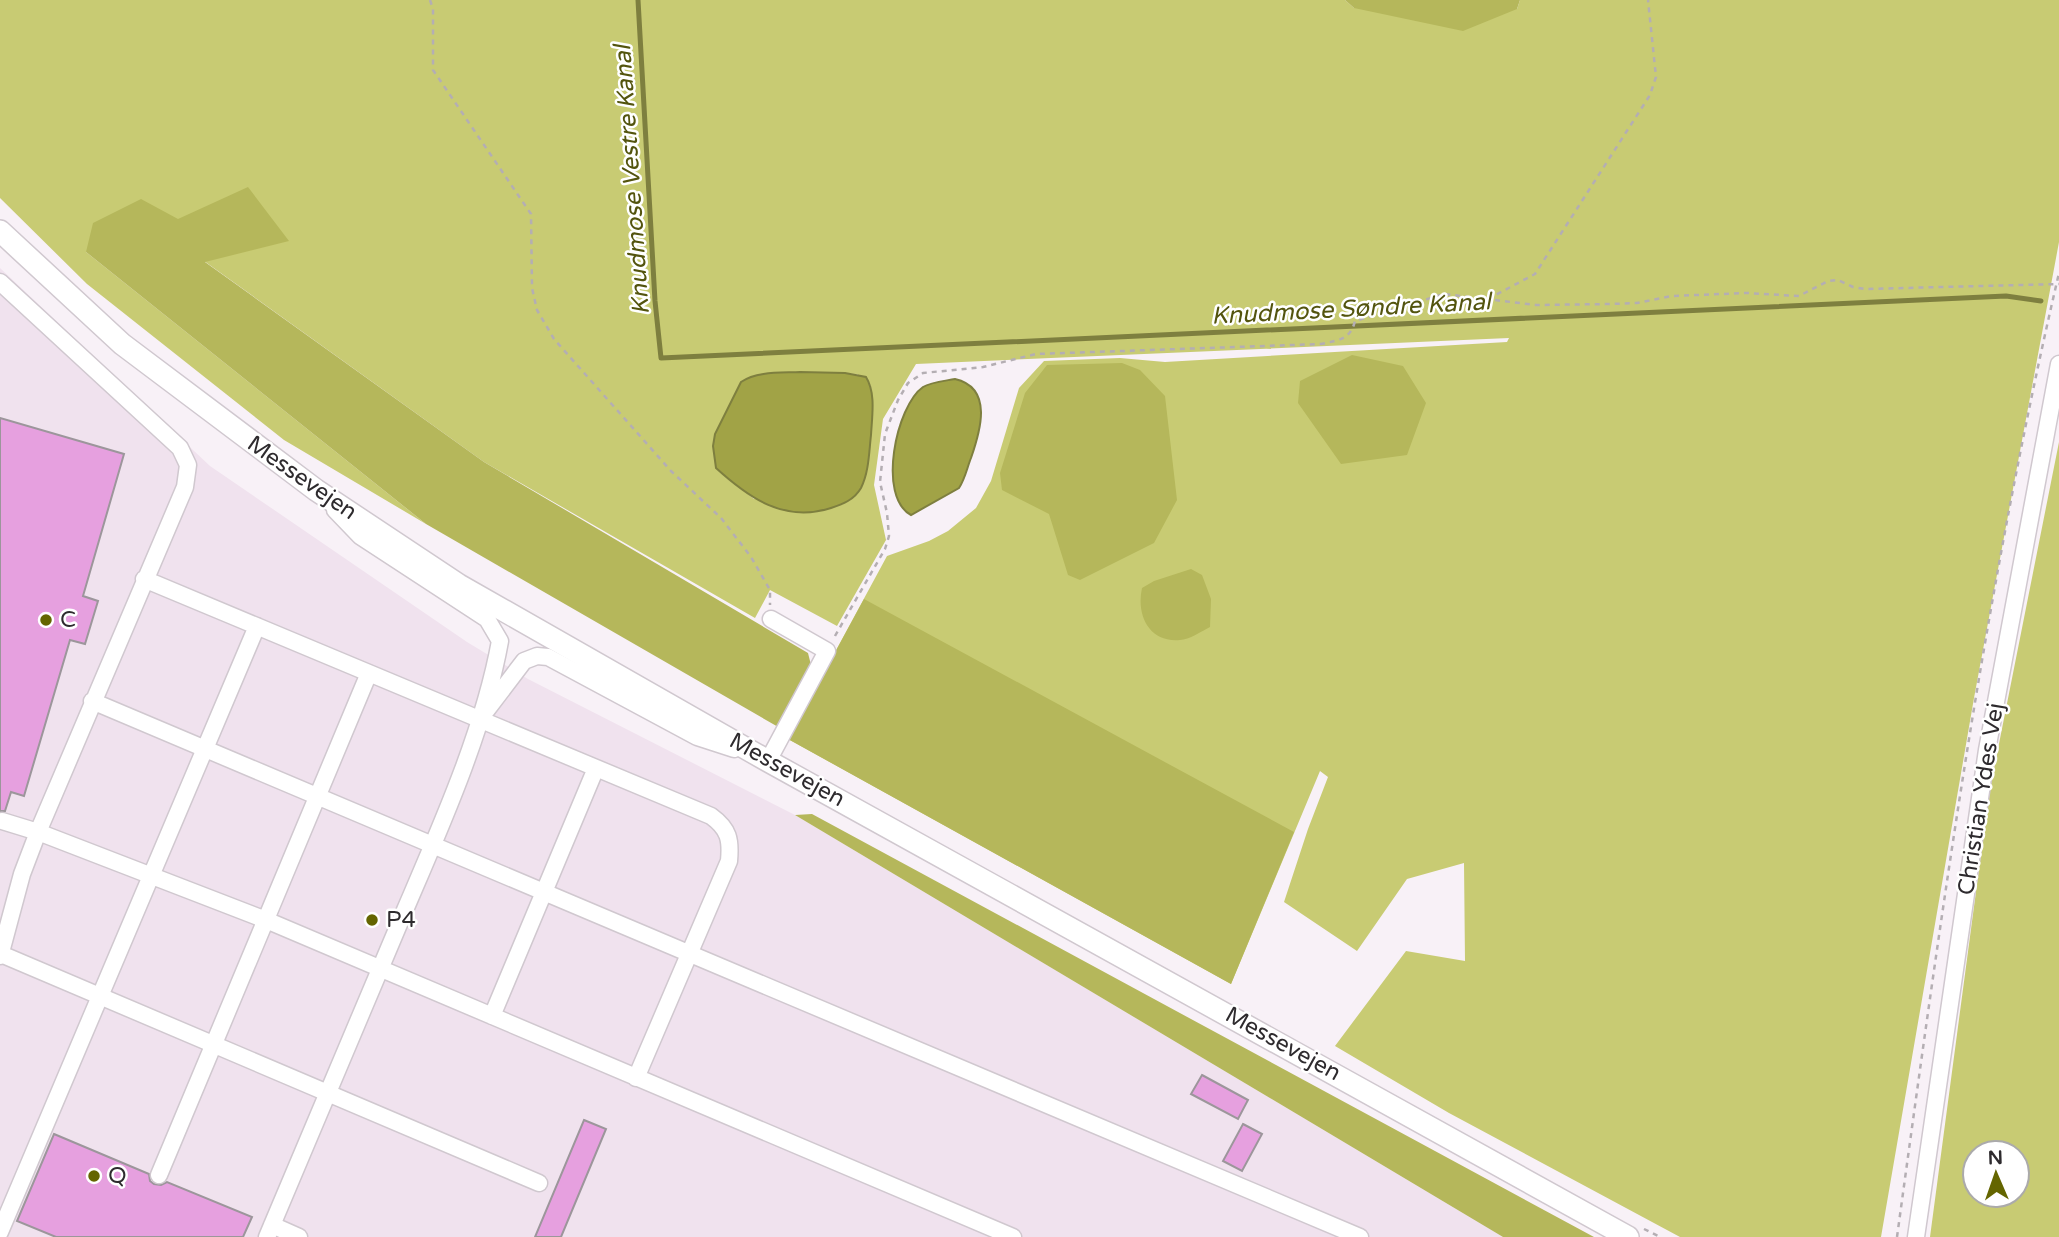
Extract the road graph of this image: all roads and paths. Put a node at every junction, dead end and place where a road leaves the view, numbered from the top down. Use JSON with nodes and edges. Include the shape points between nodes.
{"nodes":[{"id":1,"x":430,"y":0,"type":"edge"},
{"id":2,"x":1648,"y":0,"type":"edge"},
{"id":3,"x":0,"y":231,"type":"edge"},
{"id":4,"x":0,"y":282,"type":"edge"},
{"id":5,"x":2059,"y":284,"type":"edge"},
{"id":6,"x":1488,"y":299,"type":"junction"},
{"id":7,"x":2059,"y":364,"type":"edge"},
{"id":8,"x":316,"y":490,"type":"junction"},
{"id":9,"x":144,"y":579,"type":"junction"},
{"id":10,"x":771,"y":619,"type":"joint"},
{"id":11,"x":257,"y":626,"type":"junction"},
{"id":12,"x":827,"y":651,"type":"junction"},
{"id":13,"x":369,"y":673,"type":"junction"},
{"id":14,"x":92,"y":701,"type":"junction"},
{"id":15,"x":481,"y":719,"type":"junction"},
{"id":16,"x":205,"y":749,"type":"junction"},
{"id":17,"x":768,"y":761,"type":"junction"},
{"id":18,"x":596,"y":768,"type":"junction"},
{"id":19,"x":317,"y":797,"type":"junction"},
{"id":20,"x":2,"y":821,"type":"dead end"},
{"id":21,"x":38,"y":832,"type":"junction"},
{"id":22,"x":433,"y":845,"type":"junction"},
{"id":23,"x":151,"y":876,"type":"junction"},
{"id":24,"x":544,"y":892,"type":"junction"},
{"id":25,"x":265,"y":920,"type":"junction"},
{"id":26,"x":689,"y":954,"type":"junction"},
{"id":27,"x":0,"y":955,"type":"edge"},
{"id":28,"x":380,"y":969,"type":"junction"},
{"id":29,"x":100,"y":996,"type":"junction"},
{"id":30,"x":492,"y":1016,"type":"junction"},
{"id":31,"x":214,"y":1045,"type":"junction"},
{"id":32,"x":636,"y":1077,"type":"junction"},
{"id":33,"x":328,"y":1093,"type":"junction"},
{"id":34,"x":159,"y":1175,"type":"dead end"},
{"id":35,"x":539,"y":1183,"type":"dead end"},
{"id":36,"x":269,"y":1231,"type":"edge"},
{"id":37,"x":0,"y":1232,"type":"edge"},
{"id":38,"x":1628,"y":1233,"type":"edge"},
{"id":39,"x":299,"y":1237,"type":"edge"},
{"id":40,"x":1012,"y":1237,"type":"edge"},
{"id":41,"x":1360,"y":1237,"type":"edge"},
{"id":42,"x":1660,"y":1237,"type":"edge"},
{"id":43,"x":1916,"y":1237,"type":"edge"}],
"edges":[{"from":1,"to":10,"type":"path","via":[[433,70],[531,215],[532,288],[537,310],[554,339],[751,557],[770,590]]},
{"from":2,"to":6,"type":"path","via":[[1656,77],[1650,95],[1535,274]]},
{"from":3,"to":8,"type":"main road","name":"Messevejen","via":[[122,344]]},
{"from":4,"to":9,"type":"street","via":[[185,456],[185,486]]},
{"from":5,"to":6,"type":"path","via":[[1865,289],[1838,280],[1800,296],[1685,295],[1610,304],[1536,305]]},
{"from":6,"to":12,"type":"path","via":[[1444,294],[1355,321],[1345,339],[1321,344],[1036,354],[983,367],[923,373],[908,383],[885,434],[880,482],[889,536],[885,550]]},
{"from":7,"to":43,"type":"street","name":"Christian Ydes Vej","via":[[1987,750]]},
{"from":8,"to":15,"type":"street","via":[[360,536],[487,619],[500,641]]},
{"from":8,"to":17,"type":"main road","name":"Messevejen","via":[[470,591]]},
{"from":9,"to":11,"type":"street"},
{"from":9,"to":14,"type":"street"},
{"from":10,"to":12,"type":"street"},
{"from":11,"to":13,"type":"street"},
{"from":11,"to":16,"type":"street"},
{"from":12,"to":17,"type":"street"},
{"from":13,"to":15,"type":"street"},
{"from":13,"to":19,"type":"street"},
{"from":14,"to":16,"type":"street"},
{"from":14,"to":21,"type":"street"},
{"from":15,"to":17,"type":"street","via":[[524,661],[548,657],[697,737]]},
{"from":15,"to":18,"type":"street"},
{"from":15,"to":22,"type":"street"},
{"from":16,"to":19,"type":"street"},
{"from":16,"to":23,"type":"street"},
{"from":17,"to":38,"type":"main road","name":"Messevejen"},
{"from":18,"to":24,"type":"street"},
{"from":18,"to":26,"type":"street","via":[[711,816],[729,834],[729,861]]},
{"from":19,"to":22,"type":"street"},
{"from":19,"to":25,"type":"street"},
{"from":20,"to":21,"type":"street"},
{"from":21,"to":23,"type":"street"},
{"from":21,"to":27,"type":"street"},
{"from":22,"to":24,"type":"street"},
{"from":22,"to":28,"type":"street"},
{"from":23,"to":25,"type":"street"},
{"from":23,"to":29,"type":"street"},
{"from":24,"to":26,"type":"street"},
{"from":24,"to":30,"type":"street"},
{"from":25,"to":28,"type":"street"},
{"from":25,"to":31,"type":"street"},
{"from":26,"to":32,"type":"street"},
{"from":26,"to":41,"type":"street"},
{"from":27,"to":29,"type":"street"},
{"from":28,"to":30,"type":"street"},
{"from":28,"to":33,"type":"street"},
{"from":29,"to":31,"type":"street"},
{"from":29,"to":37,"type":"street"},
{"from":30,"to":32,"type":"street"},
{"from":31,"to":33,"type":"street"},
{"from":31,"to":34,"type":"street"},
{"from":32,"to":40,"type":"street"},
{"from":33,"to":35,"type":"street"},
{"from":33,"to":36,"type":"street"},
{"from":36,"to":39,"type":"street"},
{"from":38,"to":42,"type":"path"}]}
